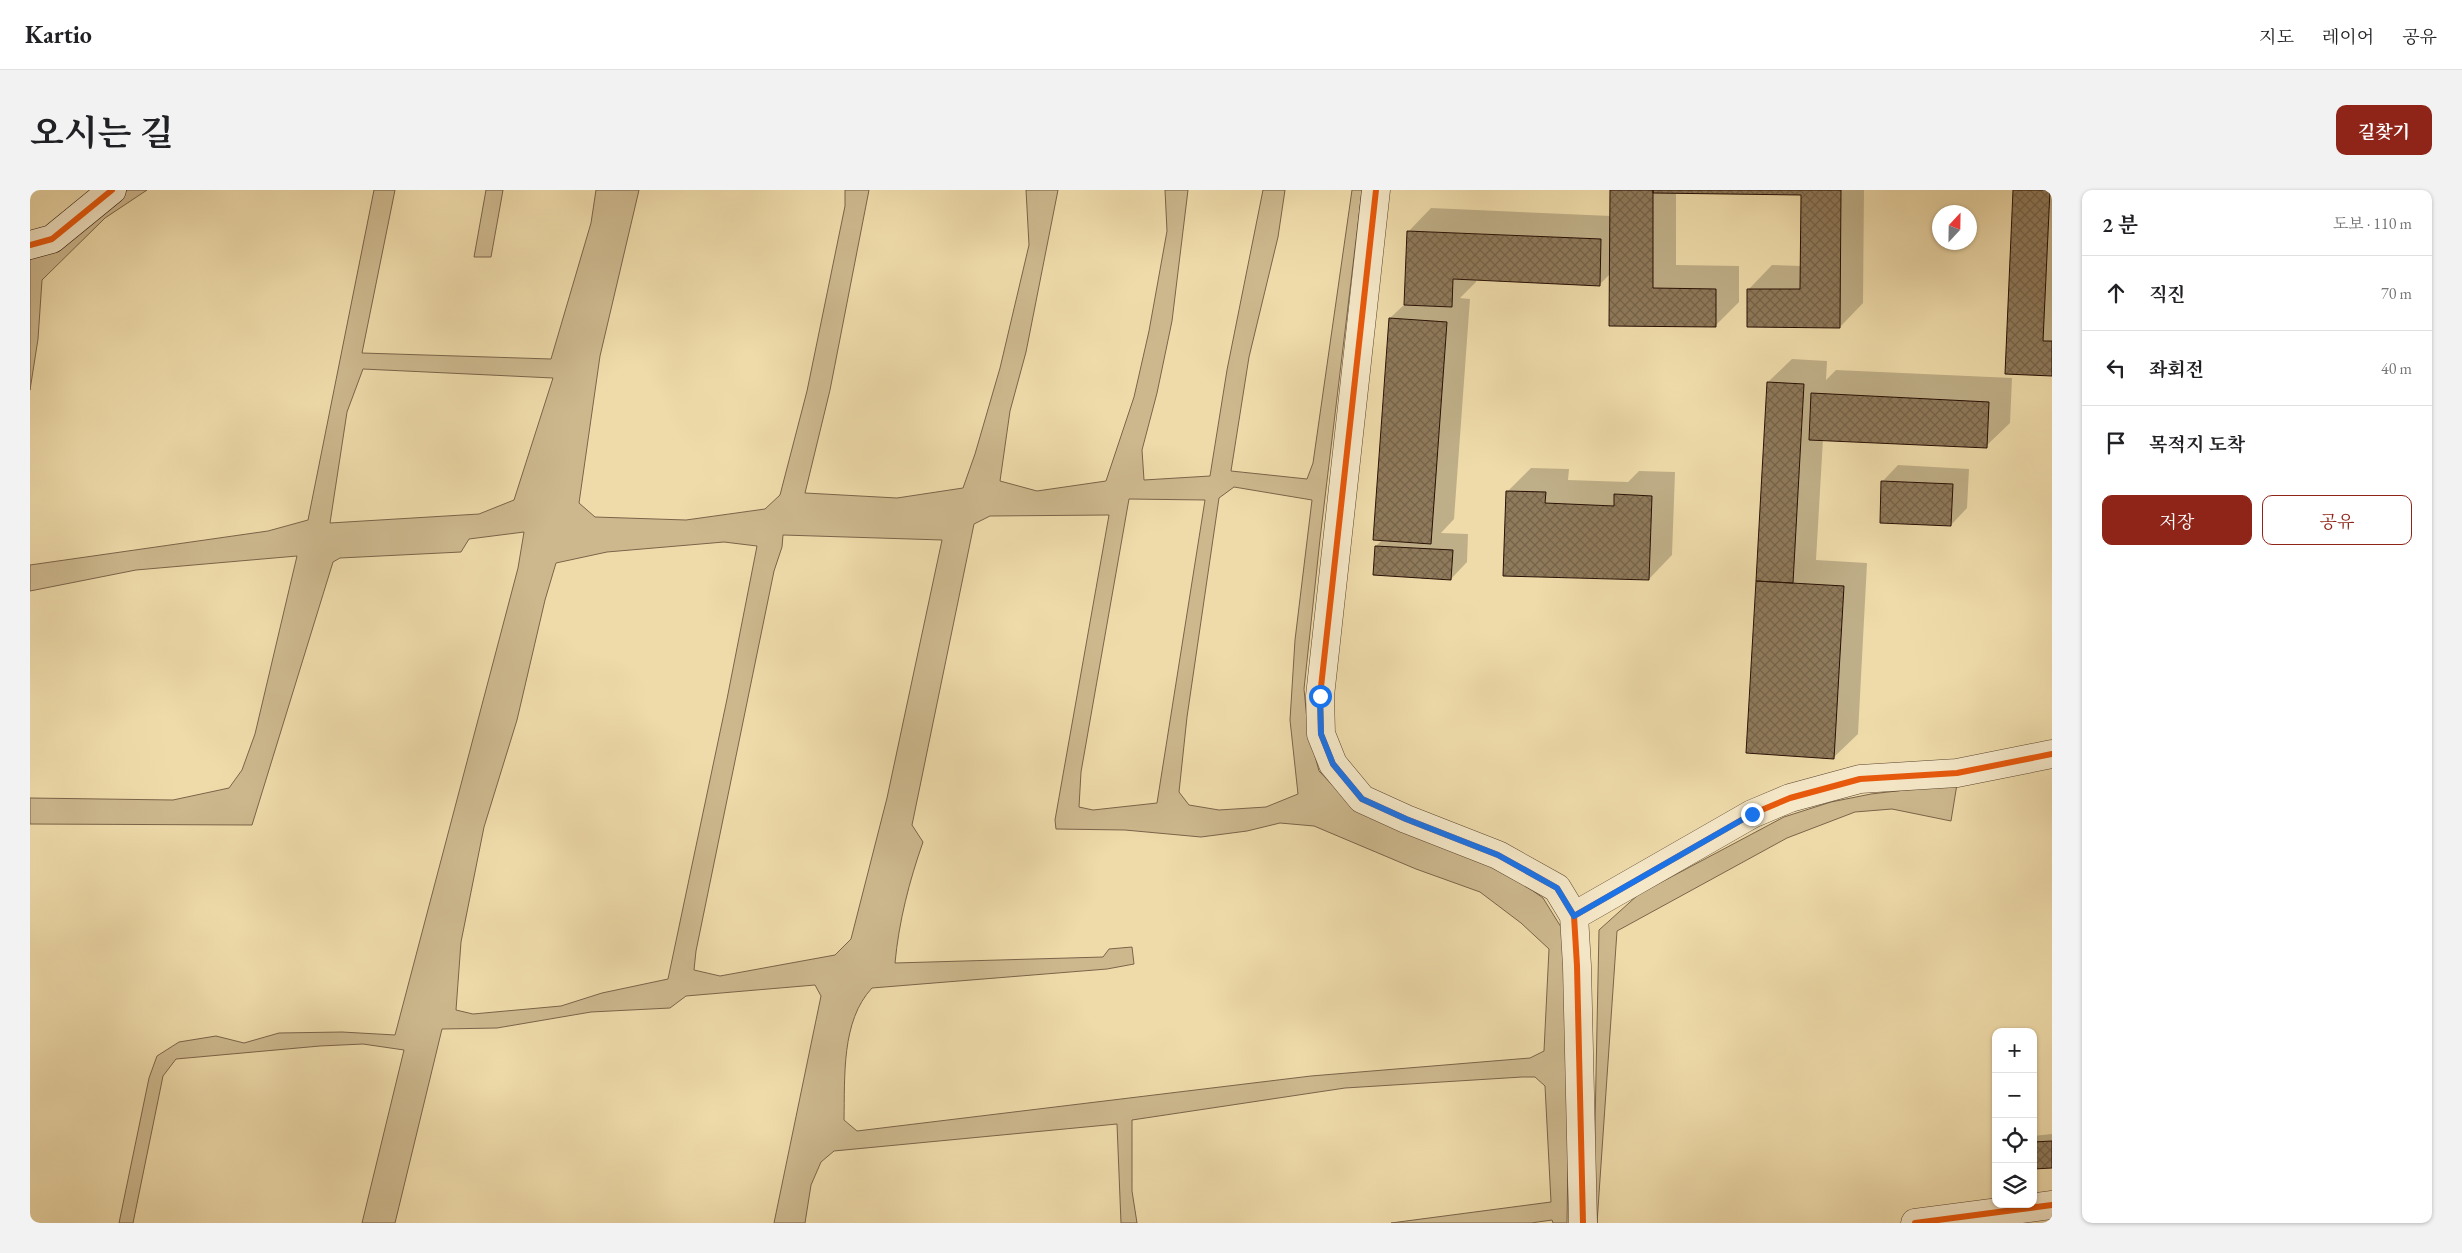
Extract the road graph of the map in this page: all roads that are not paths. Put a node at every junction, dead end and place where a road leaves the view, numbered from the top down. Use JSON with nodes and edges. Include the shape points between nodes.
{"nodes":[{"id":1,"x":112,"y":190,"type":"edge"},
{"id":2,"x":1376,"y":190,"type":"edge"},
{"id":3,"x":30,"y":245,"type":"edge"},
{"id":4,"x":2052,"y":754,"type":"edge"},
{"id":5,"x":1574,"y":916,"type":"junction"},
{"id":6,"x":2052,"y":1205,"type":"edge"},
{"id":7,"x":1583,"y":1223,"type":"edge"},
{"id":8,"x":1915,"y":1223,"type":"edge"}],
"edges":[{"from":1,"to":3,"type":"street","via":[[52,239]]},
{"from":2,"to":5,"type":"street","via":[[1320,696],[1321,734],[1333,764],[1362,799],[1498,855],[1557,888]]},
{"from":4,"to":5,"type":"street","via":[[1957,773],[1860,779],[1790,798],[1752,814]]},
{"from":5,"to":7,"type":"street"},
{"from":6,"to":8,"type":"street"}]}
